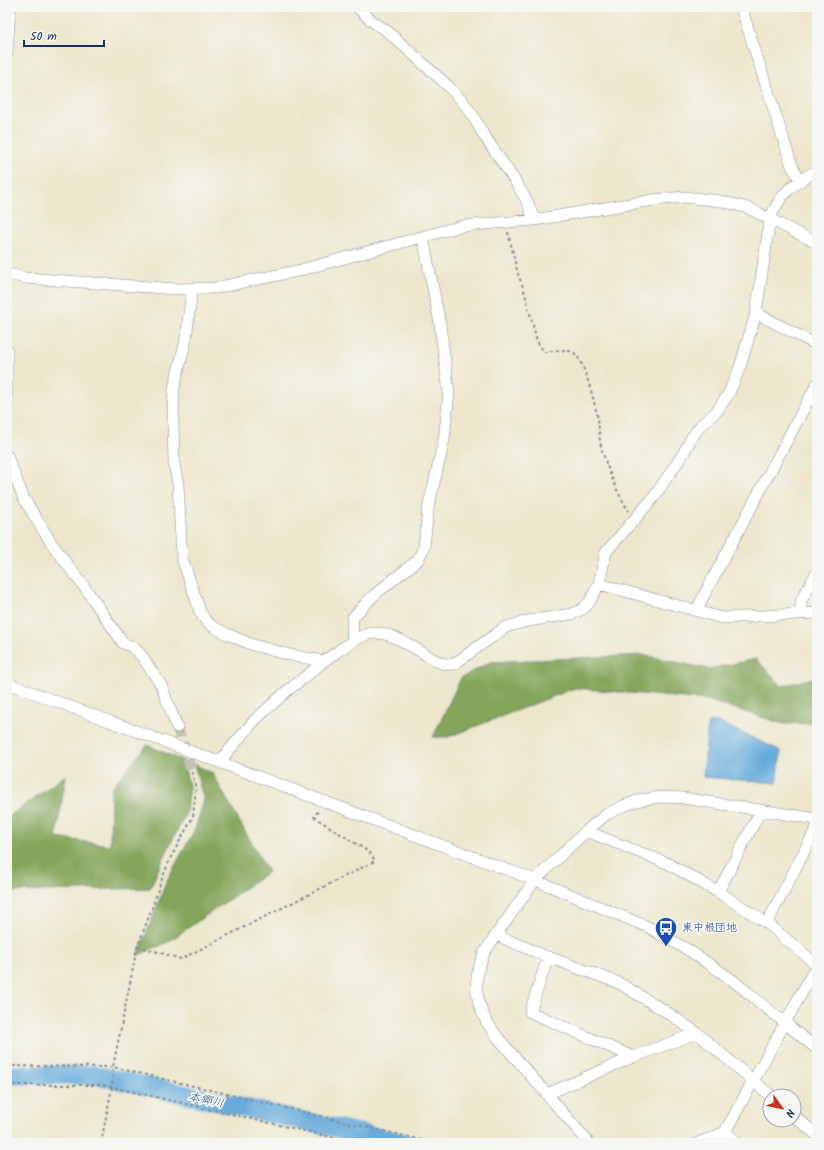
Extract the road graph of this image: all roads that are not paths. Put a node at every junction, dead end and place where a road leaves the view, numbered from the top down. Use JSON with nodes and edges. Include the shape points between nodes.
{"nodes":[{"id":1,"x":10,"y":7,"type":"edge"},
{"id":2,"x":357,"y":7,"type":"edge"},
{"id":3,"x":742,"y":7,"type":"edge"},
{"id":4,"x":7,"y":53,"type":"edge"},
{"id":5,"x":817,"y":171,"type":"edge"},
{"id":6,"x":800,"y":180,"type":"junction"},
{"id":7,"x":770,"y":219,"type":"junction"},
{"id":8,"x":534,"y":220,"type":"junction"},
{"id":9,"x":423,"y":236,"type":"junction"},
{"id":10,"x":817,"y":243,"type":"edge"},
{"id":11,"x":7,"y":274,"type":"edge"},
{"id":12,"x":192,"y":289,"type":"junction"},
{"id":13,"x":756,"y":313,"type":"junction"},
{"id":14,"x":817,"y":345,"type":"edge"},
{"id":15,"x":7,"y":350,"type":"edge"},
{"id":16,"x":817,"y":384,"type":"edge"},
{"id":17,"x":7,"y":404,"type":"edge"},
{"id":18,"x":7,"y":456,"type":"edge"},
{"id":19,"x":817,"y":572,"type":"edge"},
{"id":20,"x":599,"y":584,"type":"junction"},
{"id":21,"x":697,"y":611,"type":"junction"},
{"id":22,"x":817,"y":613,"type":"edge"},
{"id":23,"x":801,"y":614,"type":"junction"},
{"id":24,"x":352,"y":642,"type":"junction"},
{"id":25,"x":321,"y":663,"type":"junction"},
{"id":26,"x":7,"y":683,"type":"edge"},
{"id":27,"x":178,"y":727,"type":"tunnel mouth"},
{"id":28,"x":219,"y":762,"type":"junction"},
{"id":29,"x":760,"y":810,"type":"junction"},
{"id":30,"x":817,"y":819,"type":"edge"},
{"id":31,"x":817,"y":827,"type":"edge"},
{"id":32,"x":586,"y":831,"type":"junction"},
{"id":33,"x":535,"y":880,"type":"junction"},
{"id":34,"x":718,"y":892,"type":"junction"},
{"id":35,"x":767,"y":924,"type":"junction"},
{"id":36,"x":496,"y":935,"type":"junction"},
{"id":37,"x":548,"y":957,"type":"junction"},
{"id":38,"x":817,"y":965,"type":"edge"},
{"id":39,"x":785,"y":1022,"type":"junction"},
{"id":40,"x":697,"y":1033,"type":"junction"},
{"id":41,"x":817,"y":1049,"type":"edge"},
{"id":42,"x":633,"y":1057,"type":"junction"},
{"id":43,"x":753,"y":1081,"type":"junction"},
{"id":44,"x":762,"y":1088,"type":"edge"},
{"id":45,"x":548,"y":1094,"type":"junction"},
{"id":46,"x":802,"y":1123,"type":"edge"},
{"id":47,"x":725,"y":1132,"type":"junction"},
{"id":48,"x":817,"y":1135,"type":"edge"},
{"id":49,"x":589,"y":1143,"type":"edge"},
{"id":50,"x":698,"y":1143,"type":"edge"},
{"id":51,"x":738,"y":1143,"type":"edge"}],
"edges":[{"from":1,"to":4,"type":"street"},
{"from":2,"to":8,"type":"street","via":[[387,31],[463,102],[515,181],[527,201]]},
{"from":3,"to":6,"type":"street","via":[[792,166]]},
{"from":5,"to":6,"type":"street"},
{"from":6,"to":7,"type":"street","via":[[784,193],[774,207]]},
{"from":7,"to":8,"type":"street","via":[[748,208],[721,201],[684,197]]},
{"from":7,"to":10,"type":"street"},
{"from":7,"to":13,"type":"street"},
{"from":8,"to":9,"type":"street","via":[[462,226]]},
{"from":9,"to":12,"type":"street","via":[[298,271],[215,288]]},
{"from":9,"to":24,"type":"street","via":[[440,324],[449,393],[444,440],[428,509],[424,547],[418,560],[373,596],[353,617]]},
{"from":11,"to":12,"type":"street","via":[[26,278]]},
{"from":12,"to":25,"type":"street","via":[[186,338],[174,388],[172,423],[182,558],[200,612],[215,628],[253,645]]},
{"from":13,"to":14,"type":"street"},
{"from":13,"to":20,"type":"street","via":[[740,367],[728,395],[692,437],[654,497],[606,552]]},
{"from":15,"to":17,"type":"street"},
{"from":16,"to":21,"type":"street"},
{"from":18,"to":27,"type":"street","via":[[24,499],[52,544],[123,643],[133,647],[145,661],[161,685]]},
{"from":19,"to":23,"type":"street","via":[[802,601]]},
{"from":20,"to":21,"type":"street"},
{"from":20,"to":24,"type":"street","via":[[589,603],[581,610],[506,627],[454,664],[438,662],[394,637],[383,634],[366,634]]},
{"from":21,"to":23,"type":"street","via":[[722,618]]},
{"from":22,"to":23,"type":"street"},
{"from":24,"to":25,"type":"street"},
{"from":25,"to":28,"type":"street","via":[[255,720]]},
{"from":26,"to":28,"type":"street"},
{"from":28,"to":33,"type":"street"},
{"from":29,"to":30,"type":"street"},
{"from":29,"to":32,"type":"street","via":[[660,796],[623,806],[607,814]]},
{"from":29,"to":34,"type":"street"},
{"from":31,"to":35,"type":"street"},
{"from":32,"to":33,"type":"street"},
{"from":32,"to":34,"type":"street","via":[[669,864]]},
{"from":33,"to":36,"type":"street"},
{"from":33,"to":39,"type":"street","via":[[634,921],[671,940],[731,979]]},
{"from":34,"to":35,"type":"street"},
{"from":35,"to":38,"type":"street"},
{"from":36,"to":37,"type":"street"},
{"from":36,"to":45,"type":"street","via":[[484,953],[478,970],[476,987],[479,1004],[486,1021],[499,1039]]},
{"from":37,"to":40,"type":"street","via":[[619,984]]},
{"from":37,"to":42,"type":"street","via":[[530,1012]]},
{"from":38,"to":39,"type":"street"},
{"from":39,"to":41,"type":"street"},
{"from":39,"to":43,"type":"street"},
{"from":40,"to":42,"type":"street"},
{"from":40,"to":43,"type":"street"},
{"from":42,"to":45,"type":"street"},
{"from":43,"to":44,"type":"street"},
{"from":43,"to":47,"type":"street"},
{"from":45,"to":49,"type":"street"},
{"from":46,"to":48,"type":"street"},
{"from":47,"to":50,"type":"street"},
{"from":47,"to":51,"type":"street"}]}
